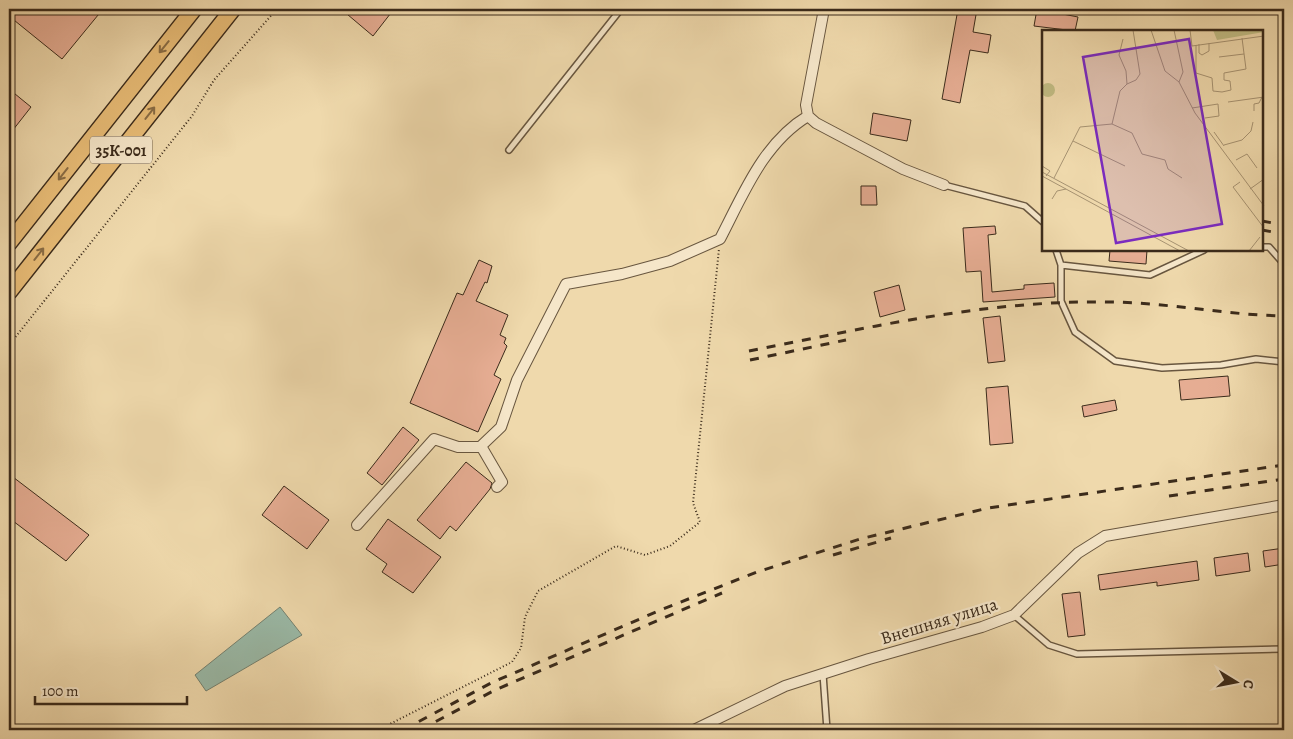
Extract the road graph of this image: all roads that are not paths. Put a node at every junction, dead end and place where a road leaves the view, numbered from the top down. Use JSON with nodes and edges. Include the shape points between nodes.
{"nodes":[{"id":1,"x":194,"y":9,"type":"edge"},
{"id":2,"x":233,"y":9,"type":"edge"},
{"id":3,"x":621,"y":9,"type":"edge"},
{"id":4,"x":824,"y":9,"type":"edge"},
{"id":5,"x":808,"y":116,"type":"junction"},
{"id":6,"x":509,"y":150,"type":"dead end"},
{"id":7,"x":944,"y":185,"type":"joint"},
{"id":8,"x":1042,"y":221,"type":"edge"},
{"id":9,"x":9,"y":243,"type":"edge"},
{"id":10,"x":1263,"y":247,"type":"edge"},
{"id":11,"x":1056,"y":251,"type":"edge"},
{"id":12,"x":1202,"y":251,"type":"edge"},
{"id":13,"x":1284,"y":264,"type":"edge"},
{"id":14,"x":1060,"y":265,"type":"junction"},
{"id":15,"x":9,"y":292,"type":"edge"},
{"id":16,"x":1284,"y":362,"type":"edge"},
{"id":17,"x":481,"y":446,"type":"junction"},
{"id":18,"x":497,"y":487,"type":"dead end"},
{"id":19,"x":1284,"y":504,"type":"edge"},
{"id":20,"x":357,"y":525,"type":"dead end"},
{"id":21,"x":1014,"y":615,"type":"junction"},
{"id":22,"x":1284,"y":649,"type":"edge"},
{"id":23,"x":824,"y":674,"type":"junction"},
{"id":24,"x":694,"y":730,"type":"edge"},
{"id":25,"x":827,"y":730,"type":"edge"}],
"edges":[{"from":1,"to":9,"type":"main road","number":"35К-001","one_way":true},
{"from":15,"to":2,"type":"main road","number":"35К-001","one_way":true},
{"from":3,"to":6,"type":"lane"},
{"from":4,"to":5,"type":"street","via":[[806,106]]},
{"from":5,"to":7,"type":"street","via":[[903,169]]},
{"from":5,"to":17,"type":"street","via":[[790,127],[749,180],[720,239],[670,261],[566,284],[517,380],[501,427]]},
{"from":7,"to":8,"type":"lane","via":[[1024,206]]},
{"from":10,"to":13,"type":"lane","via":[[1268,247]]},
{"from":11,"to":14,"type":"lane"},
{"from":12,"to":14,"type":"lane","via":[[1150,275]]},
{"from":14,"to":16,"type":"lane","via":[[1061,301],[1075,332],[1115,361],[1162,368],[1220,365],[1256,359]]},
{"from":17,"to":18,"type":"street","via":[[502,482]]},
{"from":17,"to":20,"type":"street","via":[[458,447],[434,439]]},
{"from":19,"to":21,"type":"street","name":"Внешняя улица","via":[[1105,536],[1078,553]]},
{"from":21,"to":22,"type":"lane","via":[[1049,645],[1077,654]]},
{"from":21,"to":23,"type":"street","name":"Внешняя улица"},
{"from":23,"to":24,"type":"street","name":"Внешняя улица","via":[[785,686]]},
{"from":23,"to":25,"type":"lane"}]}
